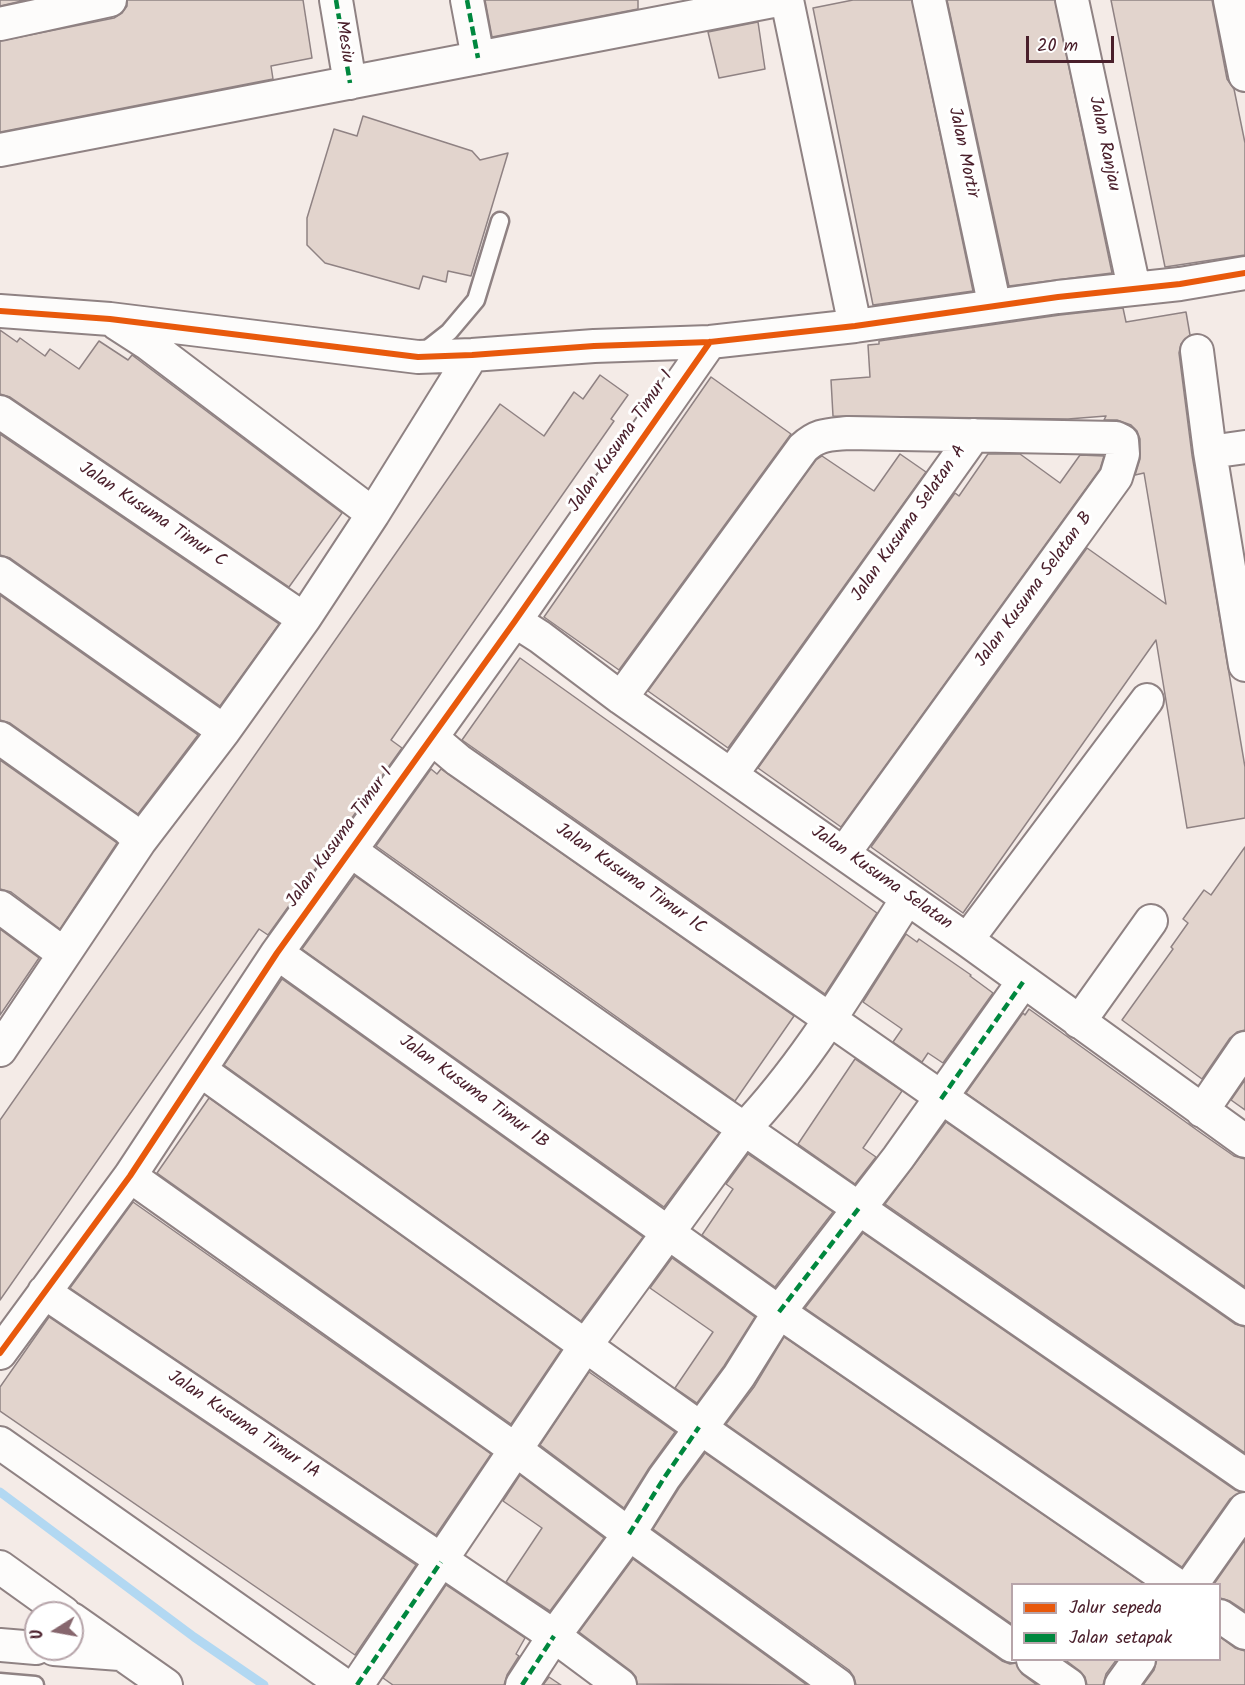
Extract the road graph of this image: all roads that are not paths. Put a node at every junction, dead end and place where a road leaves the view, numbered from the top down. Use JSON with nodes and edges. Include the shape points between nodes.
{"nodes":[{"id":1,"x":110,"y":0,"type":"edge"},
{"id":2,"x":336,"y":0,"type":"edge"},
{"id":3,"x":466,"y":0,"type":"edge"},
{"id":4,"x":778,"y":0,"type":"edge"},
{"id":5,"x":787,"y":0,"type":"edge"},
{"id":6,"x":929,"y":0,"type":"edge"},
{"id":7,"x":1072,"y":0,"type":"edge"},
{"id":8,"x":1230,"y":0,"type":"edge"},
{"id":9,"x":0,"y":24,"type":"edge"},
{"id":10,"x":478,"y":58,"type":"junction"},
{"id":11,"x":1245,"y":75,"type":"edge"},
{"id":12,"x":350,"y":83,"type":"junction"},
{"id":13,"x":0,"y":150,"type":"edge"},
{"id":14,"x":500,"y":221,"type":"dead end"},
{"id":15,"x":1245,"y":273,"type":"edge"},
{"id":16,"x":1134,"y":288,"type":"junction"},
{"id":17,"x":996,"y":305,"type":"junction"},
{"id":18,"x":0,"y":311,"type":"edge"},
{"id":19,"x":110,"y":320,"type":"junction"},
{"id":20,"x":855,"y":326,"type":"junction"},
{"id":21,"x":710,"y":342,"type":"junction"},
{"id":22,"x":1197,"y":351,"type":"dead end"},
{"id":23,"x":472,"y":355,"type":"junction"},
{"id":24,"x":418,"y":357,"type":"junction"},
{"id":25,"x":0,"y":412,"type":"edge"},
{"id":26,"x":974,"y":435,"type":"junction"},
{"id":27,"x":1245,"y":447,"type":"edge"},
{"id":28,"x":1210,"y":452,"type":"junction"},
{"id":29,"x":373,"y":514,"type":"junction"},
{"id":30,"x":0,"y":573,"type":"edge"},
{"id":31,"x":304,"y":619,"type":"junction"},
{"id":32,"x":515,"y":621,"type":"junction"},
{"id":33,"x":1245,"y":665,"type":"edge"},
{"id":34,"x":621,"y":698,"type":"junction"},
{"id":35,"x":1147,"y":700,"type":"dead end"},
{"id":36,"x":224,"y":731,"type":"junction"},
{"id":37,"x":0,"y":738,"type":"edge"},
{"id":38,"x":432,"y":738,"type":"junction"},
{"id":39,"x":732,"y":774,"type":"junction"},
{"id":40,"x":140,"y":841,"type":"junction"},
{"id":41,"x":351,"y":851,"type":"junction"},
{"id":42,"x":844,"y":853,"type":"junction"},
{"id":43,"x":908,"y":899,"type":"junction"},
{"id":44,"x":0,"y":907,"type":"edge"},
{"id":45,"x":1151,"y":921,"type":"dead end"},
{"id":46,"x":967,"y":940,"type":"junction"},
{"id":47,"x":277,"y":953,"type":"junction"},
{"id":48,"x":64,"y":954,"type":"junction"},
{"id":49,"x":1023,"y":982,"type":"junction"},
{"id":50,"x":830,"y":1019,"type":"junction"},
{"id":51,"x":1079,"y":1023,"type":"junction"},
{"id":52,"x":1245,"y":1048,"type":"edge"},
{"id":53,"x":0,"y":1050,"type":"edge"},
{"id":54,"x":200,"y":1070,"type":"junction"},
{"id":55,"x":941,"y":1099,"type":"junction"},
{"id":56,"x":1202,"y":1111,"type":"junction"},
{"id":57,"x":743,"y":1130,"type":"junction"},
{"id":58,"x":1245,"y":1141,"type":"edge"},
{"id":59,"x":130,"y":1176,"type":"junction"},
{"id":60,"x":859,"y":1208,"type":"junction"},
{"id":61,"x":668,"y":1233,"type":"junction"},
{"id":62,"x":44,"y":1292,"type":"junction"},
{"id":63,"x":1245,"y":1308,"type":"edge"},
{"id":64,"x":779,"y":1312,"type":"junction"},
{"id":65,"x":586,"y":1345,"type":"junction"},
{"id":66,"x":0,"y":1353,"type":"edge"},
{"id":67,"x":699,"y":1427,"type":"junction"},
{"id":68,"x":0,"y":1443,"type":"edge"},
{"id":69,"x":516,"y":1450,"type":"junction"},
{"id":70,"x":1245,"y":1475,"type":"edge"},
{"id":71,"x":1245,"y":1509,"type":"edge"},
{"id":72,"x":629,"y":1534,"type":"junction"},
{"id":73,"x":441,"y":1562,"type":"junction"},
{"id":74,"x":0,"y":1567,"type":"edge"},
{"id":75,"x":1173,"y":1583,"type":"edge"},
{"id":76,"x":1193,"y":1583,"type":"edge"},
{"id":77,"x":47,"y":1601,"type":"edge"},
{"id":78,"x":1221,"y":1617,"type":"edge"},
{"id":79,"x":84,"y":1628,"type":"edge"},
{"id":80,"x":1245,"y":1633,"type":"edge"},
{"id":81,"x":554,"y":1636,"type":"junction"},
{"id":82,"x":0,"y":1645,"type":"edge"},
{"id":83,"x":1011,"y":1645,"type":"edge"},
{"id":84,"x":24,"y":1647,"type":"edge"},
{"id":85,"x":84,"y":1651,"type":"edge"},
{"id":86,"x":120,"y":1654,"type":"junction"},
{"id":87,"x":1036,"y":1661,"type":"edge"},
{"id":88,"x":1138,"y":1661,"type":"edge"},
{"id":89,"x":0,"y":1682,"type":"edge"},
{"id":90,"x":35,"y":1685,"type":"edge"},
{"id":91,"x":166,"y":1685,"type":"edge"},
{"id":92,"x":344,"y":1685,"type":"edge"},
{"id":93,"x":357,"y":1685,"type":"edge"},
{"id":94,"x":522,"y":1685,"type":"edge"},
{"id":95,"x":620,"y":1685,"type":"edge"},
{"id":96,"x":838,"y":1685,"type":"edge"},
{"id":97,"x":1069,"y":1685,"type":"edge"},
{"id":98,"x":1121,"y":1685,"type":"edge"}],
"edges":[{"from":1,"to":9,"type":"street"},
{"from":2,"to":12,"type":"street","name":"Mesiu"},
{"from":3,"to":10,"type":"street"},
{"from":4,"to":10,"type":"street"},
{"from":5,"to":20,"type":"street"},
{"from":6,"to":17,"type":"street","name":"Jalan Mortir"},
{"from":7,"to":16,"type":"street","name":"Jalan Ranjau"},
{"from":8,"to":11,"type":"street"},
{"from":10,"to":12,"type":"street"},
{"from":12,"to":13,"type":"street"},
{"from":14,"to":24,"type":"lane","via":[[476,300],[449,332]]},
{"from":15,"to":16,"type":"street"},
{"from":16,"to":17,"type":"street"},
{"from":17,"to":20,"type":"street"},
{"from":18,"to":19,"type":"street"},
{"from":19,"to":24,"type":"street"},
{"from":19,"to":29,"type":"street","via":[[147,343]]},
{"from":20,"to":21,"type":"street"},
{"from":21,"to":23,"type":"street"},
{"from":21,"to":32,"type":"street","name":"Jalan Kusuma Timur I"},
{"from":22,"to":28,"type":"street"},
{"from":23,"to":24,"type":"street"},
{"from":23,"to":29,"type":"street"},
{"from":25,"to":31,"type":"street","name":"Jalan Kusuma Timur C"},
{"from":26,"to":34,"type":"street","name":"Jalan Kusuma Selatan A","via":[[848,433],[813,439]]},
{"from":26,"to":39,"type":"street","name":"Jalan Kusuma Selatan A"},
{"from":26,"to":42,"type":"street","name":"Jalan Kusuma Selatan B","via":[[1116,438],[1122,441],[1124,454],[1116,477]]},
{"from":27,"to":28,"type":"street"},
{"from":28,"to":33,"type":"street"},
{"from":29,"to":31,"type":"street"},
{"from":30,"to":36,"type":"street"},
{"from":31,"to":36,"type":"street"},
{"from":32,"to":34,"type":"street","name":"Jalan Kusuma Selatan"},
{"from":32,"to":38,"type":"street","name":"Jalan Kusuma Timur I"},
{"from":34,"to":39,"type":"street","name":"Jalan Kusuma Selatan"},
{"from":35,"to":46,"type":"street"},
{"from":36,"to":40,"type":"street"},
{"from":37,"to":40,"type":"street"},
{"from":38,"to":41,"type":"street","name":"Jalan Kusuma Timur I"},
{"from":38,"to":50,"type":"street","name":"Jalan Kusuma Timur 1C"},
{"from":39,"to":42,"type":"street","name":"Jalan Kusuma Selatan"},
{"from":40,"to":48,"type":"street"},
{"from":41,"to":47,"type":"street","name":"Jalan Kusuma Timur I"},
{"from":41,"to":57,"type":"street"},
{"from":42,"to":43,"type":"street","name":"Jalan Kusuma Selatan"},
{"from":43,"to":46,"type":"street","name":"Jalan Kusuma Selatan"},
{"from":43,"to":50,"type":"street"},
{"from":44,"to":48,"type":"street"},
{"from":45,"to":51,"type":"street"},
{"from":46,"to":49,"type":"street","name":"Jalan Kusuma Selatan"},
{"from":47,"to":54,"type":"street","name":"Jalan Kusuma Timur I"},
{"from":47,"to":61,"type":"street","name":"Jalan Kusuma Timur 1B"},
{"from":48,"to":53,"type":"street"},
{"from":49,"to":51,"type":"street","name":"Jalan Kusuma Selatan"},
{"from":49,"to":55,"type":"street"},
{"from":50,"to":55,"type":"street","name":"Jalan Kusuma Timur 1C"},
{"from":50,"to":57,"type":"street","via":[[769,1103]]},
{"from":51,"to":56,"type":"street","name":"Jalan Kusuma Selatan"},
{"from":52,"to":56,"type":"street"},
{"from":54,"to":59,"type":"street","name":"Jalan Kusuma Timur I"},
{"from":54,"to":65,"type":"street"},
{"from":55,"to":60,"type":"street"},
{"from":55,"to":63,"type":"street","name":"Jalan Kusuma Timur 1C"},
{"from":56,"to":58,"type":"street","name":"Jalan Kusuma Selatan"},
{"from":57,"to":60,"type":"street"},
{"from":57,"to":61,"type":"street"},
{"from":59,"to":62,"type":"street","name":"Jalan Kusuma Timur I"},
{"from":59,"to":69,"type":"street"},
{"from":60,"to":64,"type":"street"},
{"from":60,"to":70,"type":"street"},
{"from":61,"to":64,"type":"street","name":"Jalan Kusuma Timur 1B"},
{"from":61,"to":65,"type":"street"},
{"from":62,"to":66,"type":"street","name":"Jalan Kusuma Timur I"},
{"from":62,"to":73,"type":"street","name":"Jalan Kusuma Timur 1A"},
{"from":64,"to":67,"type":"street","via":[[739,1376]]},
{"from":64,"to":75,"type":"street","name":"Jalan Kusuma Timur 1B"},
{"from":65,"to":67,"type":"street"},
{"from":65,"to":69,"type":"street"},
{"from":67,"to":72,"type":"street"},
{"from":67,"to":83,"type":"street"},
{"from":68,"to":92,"type":"street"},
{"from":69,"to":72,"type":"street"},
{"from":69,"to":73,"type":"street"},
{"from":71,"to":76,"type":"street"},
{"from":72,"to":81,"type":"street"},
{"from":72,"to":96,"type":"street"},
{"from":73,"to":81,"type":"street","name":"Jalan Kusuma Timur 1A"},
{"from":73,"to":93,"type":"street"},
{"from":74,"to":77,"type":"street"},
{"from":78,"to":80,"type":"street"},
{"from":79,"to":86,"type":"street"},
{"from":81,"to":94,"type":"street"},
{"from":81,"to":95,"type":"street","name":"Jalan Kusuma Timur 1A"},
{"from":82,"to":84,"type":"street"},
{"from":85,"to":86,"type":"street"},
{"from":86,"to":91,"type":"street"},
{"from":87,"to":97,"type":"street"},
{"from":88,"to":98,"type":"street"},
{"from":89,"to":90,"type":"lane"}]}
